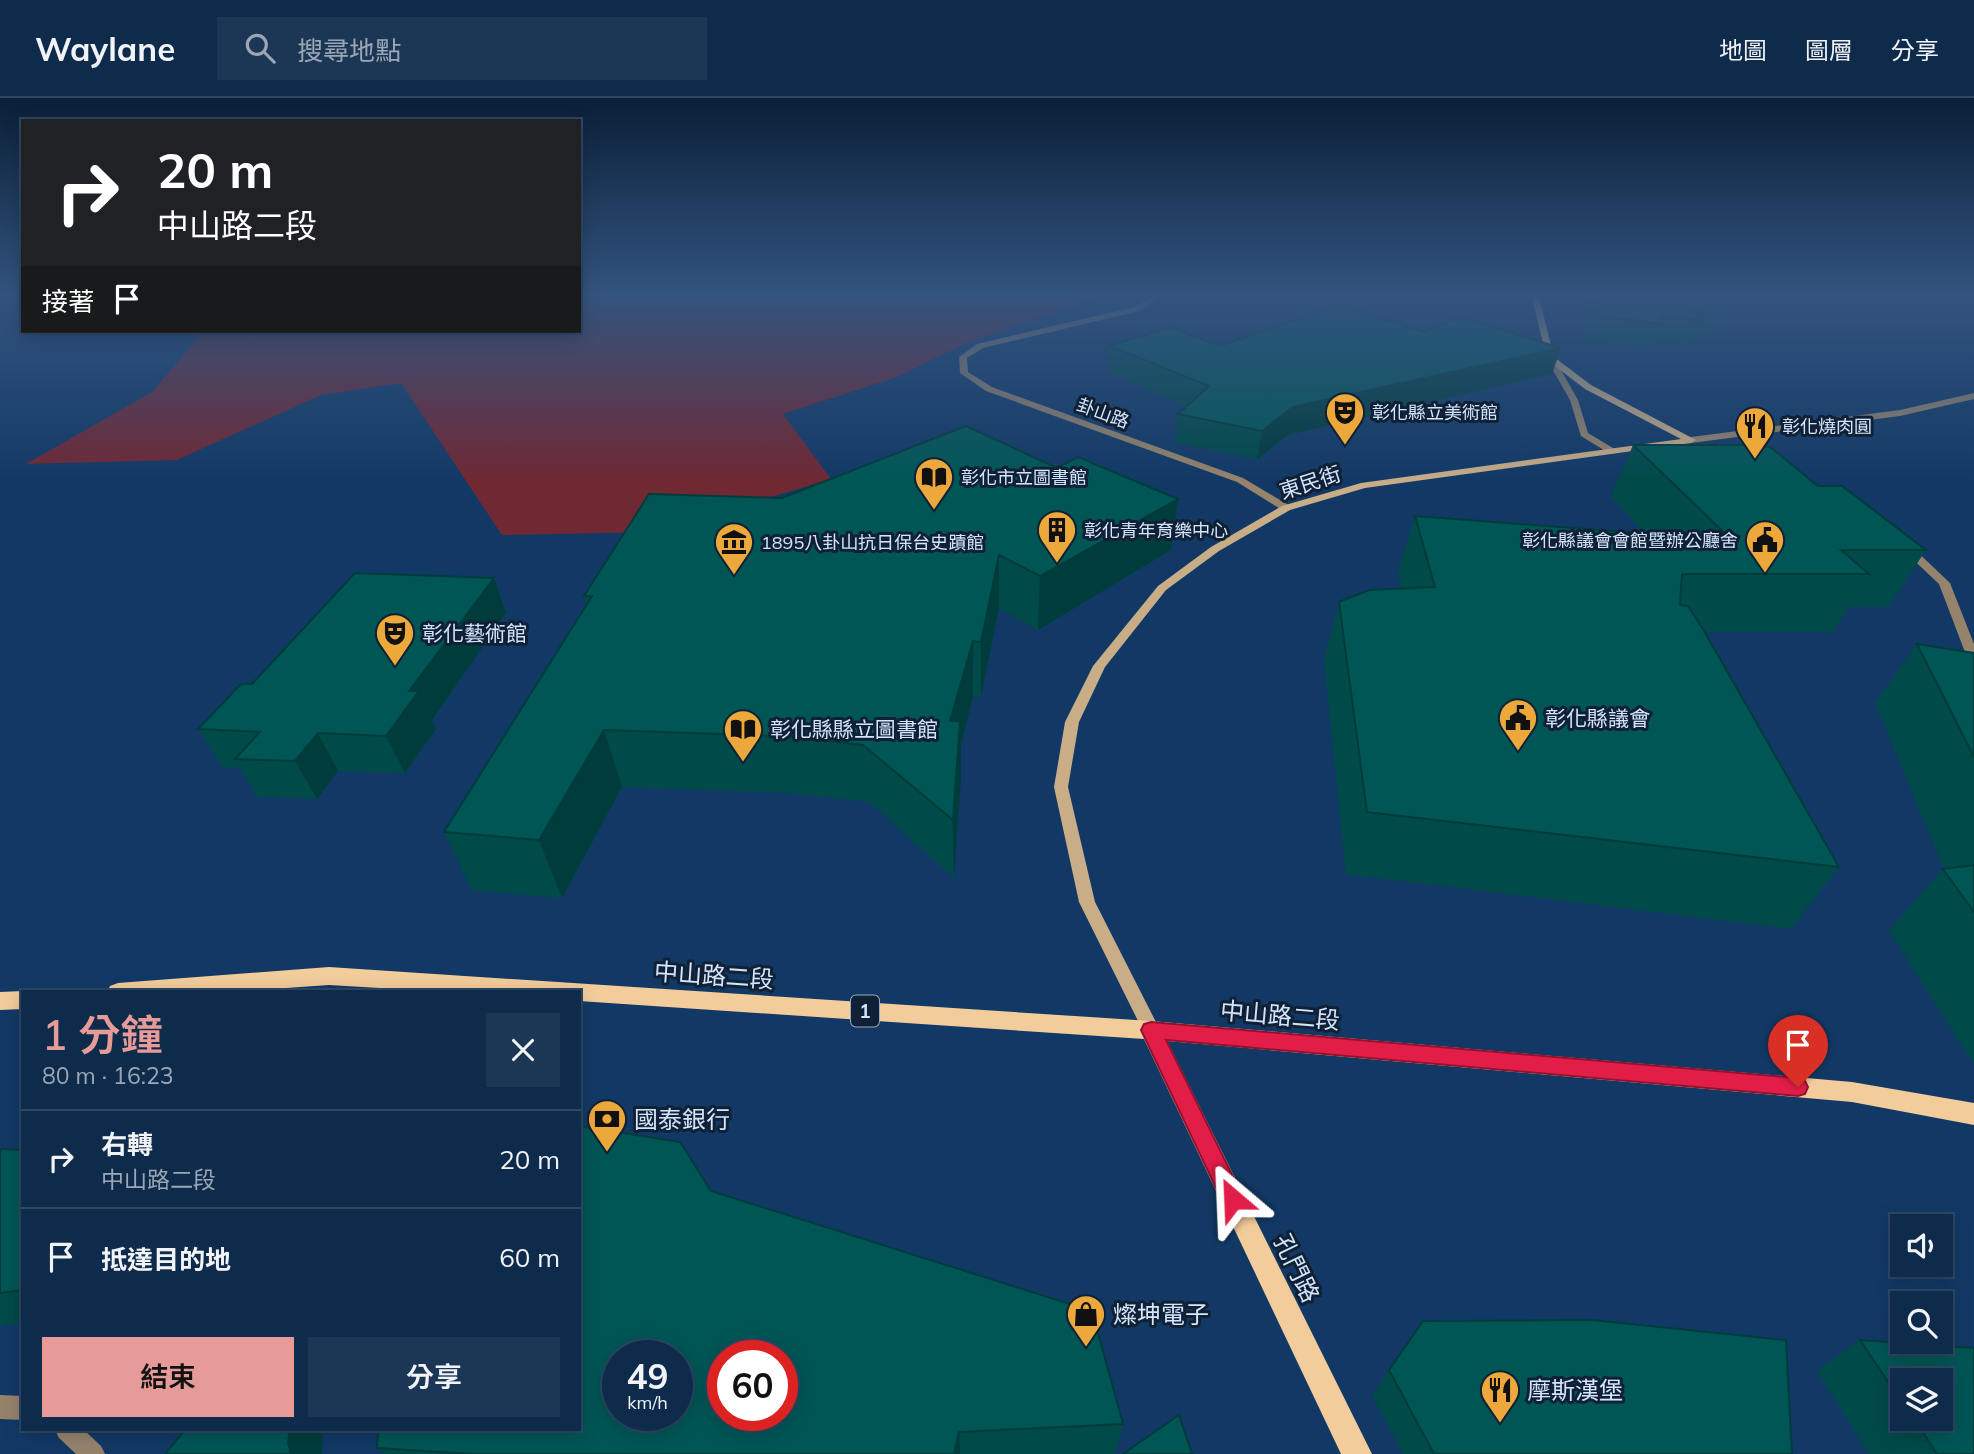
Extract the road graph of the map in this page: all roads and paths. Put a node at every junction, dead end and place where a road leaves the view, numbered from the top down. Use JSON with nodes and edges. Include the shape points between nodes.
{"nodes":[{"id":1,"x":963,"y":356,"type":"edge"},
{"id":2,"x":1550,"y":358,"type":"joint"},
{"id":3,"x":1974,"y":396,"type":"edge"},
{"id":4,"x":1691,"y":440,"type":"junction"},
{"id":5,"x":1611,"y":450,"type":"junction"},
{"id":6,"x":1715,"y":451,"type":"edge"},
{"id":7,"x":1286,"y":508,"type":"junction"},
{"id":8,"x":1896,"y":537,"type":"edge"},
{"id":9,"x":1974,"y":660,"type":"edge"},
{"id":10,"x":144,"y":990,"type":"edge"},
{"id":11,"x":547,"y":990,"type":"edge"},
{"id":12,"x":581,"y":992,"type":"edge"},
{"id":13,"x":21,"y":1000,"type":"edge"},
{"id":14,"x":0,"y":1001,"type":"edge"},
{"id":15,"x":1151,"y":1030,"type":"junction"},
{"id":16,"x":1974,"y":1114,"type":"edge"},
{"id":17,"x":0,"y":1407,"type":"edge"},
{"id":18,"x":21,"y":1408,"type":"edge"},
{"id":19,"x":67,"y":1431,"type":"edge"},
{"id":20,"x":93,"y":1454,"type":"edge"},
{"id":21,"x":1357,"y":1454,"type":"edge"}],
"edges":[{"from":1,"to":7,"type":"street","name":"卦山路","via":[[964,373],[989,388],[1240,480]]},
{"from":2,"to":4,"type":"main road","via":[[1588,387]]},
{"from":2,"to":5,"type":"street","via":[[1574,400],[1584,434]]},
{"from":3,"to":4,"type":"street","name":"東民街","via":[[1900,413]]},
{"from":4,"to":5,"type":"main road","name":"東民街"},
{"from":4,"to":6,"type":"street"},
{"from":5,"to":7,"type":"main road","name":"東民街","via":[[1364,485]]},
{"from":7,"to":15,"type":"main road","name":"東民街","via":[[1162,588],[1099,666],[1072,722],[1061,787],[1086,897]]},
{"from":8,"to":9,"type":"street","via":[[1944,583]]},
{"from":10,"to":11,"type":"main road","name":"中山路二段","number":"1","via":[[329,976]]},
{"from":12,"to":15,"type":"main road","name":"中山路二段","number":"1"},
{"from":13,"to":14,"type":"main road"},
{"from":15,"to":16,"type":"main road","name":"中山路二段","number":"1","via":[[1852,1092]]},
{"from":15,"to":21,"type":"main road","name":"孔門路"},
{"from":17,"to":18,"type":"street"},
{"from":19,"to":20,"type":"street"}]}
